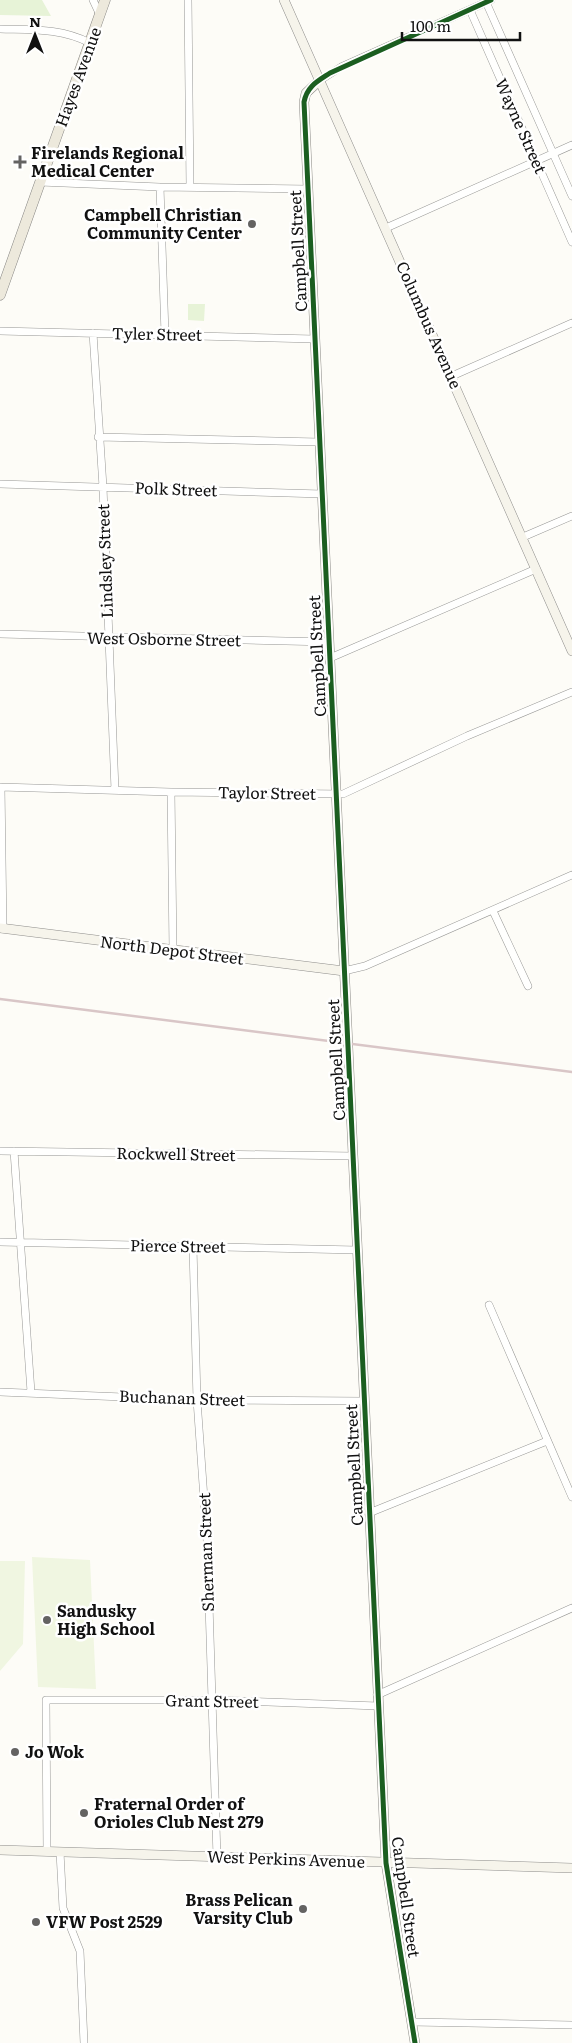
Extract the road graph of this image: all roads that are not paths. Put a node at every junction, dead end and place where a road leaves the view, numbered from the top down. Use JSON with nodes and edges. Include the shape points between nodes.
{"nodes":[{"id":1,"x":93,"y":0,"type":"edge"},
{"id":2,"x":105,"y":0,"type":"edge"},
{"id":3,"x":188,"y":0,"type":"edge"},
{"id":4,"x":284,"y":0,"type":"edge"},
{"id":5,"x":488,"y":1,"type":"edge"},
{"id":6,"x":477,"y":3,"type":"edge"},
{"id":7,"x":470,"y":10,"type":"junction"},
{"id":8,"x":100,"y":15,"type":"junction"},
{"id":9,"x":0,"y":29,"type":"edge"},
{"id":10,"x":90,"y":44,"type":"junction"},
{"id":11,"x":319,"y":81,"type":"junction"},
{"id":12,"x":572,"y":145,"type":"edge"},
{"id":13,"x":553,"y":154,"type":"junction"},
{"id":14,"x":537,"y":161,"type":"junction"},
{"id":15,"x":40,"y":182,"type":"junction"},
{"id":16,"x":160,"y":187,"type":"junction"},
{"id":17,"x":190,"y":187,"type":"junction"},
{"id":18,"x":308,"y":189,"type":"junction"},
{"id":19,"x":572,"y":196,"type":"edge"},
{"id":20,"x":386,"y":228,"type":"junction"},
{"id":21,"x":572,"y":242,"type":"edge"},
{"id":22,"x":0,"y":295,"type":"edge"},
{"id":23,"x":572,"y":322,"type":"edge"},
{"id":24,"x":0,"y":331,"type":"edge"},
{"id":25,"x":93,"y":333,"type":"junction"},
{"id":26,"x":165,"y":334,"type":"junction"},
{"id":27,"x":314,"y":339,"type":"junction"},
{"id":28,"x":452,"y":376,"type":"junction"},
{"id":29,"x":98,"y":437,"type":"junction"},
{"id":30,"x":319,"y":442,"type":"junction"},
{"id":31,"x":0,"y":484,"type":"edge"},
{"id":32,"x":102,"y":487,"type":"junction"},
{"id":33,"x":322,"y":494,"type":"junction"},
{"id":34,"x":572,"y":516,"type":"edge"},
{"id":35,"x":523,"y":537,"type":"junction"},
{"id":36,"x":536,"y":569,"type":"junction"},
{"id":37,"x":0,"y":634,"type":"edge"},
{"id":38,"x":108,"y":638,"type":"junction"},
{"id":39,"x":329,"y":642,"type":"junction"},
{"id":40,"x":572,"y":651,"type":"edge"},
{"id":41,"x":330,"y":658,"type":"junction"},
{"id":42,"x":572,"y":692,"type":"edge"},
{"id":43,"x":1,"y":787,"type":"edge"},
{"id":44,"x":115,"y":790,"type":"junction"},
{"id":45,"x":171,"y":792,"type":"junction"},
{"id":46,"x":336,"y":794,"type":"junction"},
{"id":47,"x":572,"y":876,"type":"edge"},
{"id":48,"x":493,"y":911,"type":"junction"},
{"id":49,"x":1,"y":929,"type":"edge"},
{"id":50,"x":174,"y":950,"type":"junction"},
{"id":51,"x":344,"y":970,"type":"junction"},
{"id":52,"x":528,"y":986,"type":"dead end"},
{"id":53,"x":0,"y":1150,"type":"edge"},
{"id":54,"x":14,"y":1151,"type":"junction"},
{"id":55,"x":353,"y":1156,"type":"junction"},
{"id":56,"x":0,"y":1242,"type":"edge"},
{"id":57,"x":19,"y":1243,"type":"junction"},
{"id":58,"x":193,"y":1247,"type":"junction"},
{"id":59,"x":357,"y":1250,"type":"junction"},
{"id":60,"x":489,"y":1305,"type":"dead end"},
{"id":61,"x":0,"y":1392,"type":"edge"},
{"id":62,"x":31,"y":1392,"type":"junction"},
{"id":63,"x":197,"y":1400,"type":"junction"},
{"id":64,"x":363,"y":1401,"type":"junction"},
{"id":65,"x":548,"y":1441,"type":"junction"},
{"id":66,"x":572,"y":1498,"type":"edge"},
{"id":67,"x":369,"y":1513,"type":"junction"},
{"id":68,"x":572,"y":1608,"type":"edge"},
{"id":69,"x":378,"y":1695,"type":"junction"},
{"id":70,"x":211,"y":1700,"type":"junction"},
{"id":71,"x":378,"y":1706,"type":"junction"},
{"id":72,"x":0,"y":1850,"type":"edge"},
{"id":73,"x":47,"y":1852,"type":"junction"},
{"id":74,"x":60,"y":1852,"type":"junction"},
{"id":75,"x":217,"y":1856,"type":"junction"},
{"id":76,"x":386,"y":1863,"type":"junction"},
{"id":77,"x":572,"y":1868,"type":"edge"},
{"id":78,"x":412,"y":2022,"type":"junction"},
{"id":79,"x":572,"y":2025,"type":"edge"},
{"id":80,"x":84,"y":2043,"type":"edge"},
{"id":81,"x":415,"y":2043,"type":"edge"}],
"edges":[{"from":1,"to":8,"type":"street"},
{"from":2,"to":8,"type":"main road","name":"Hayes Avenue"},
{"from":3,"to":17,"type":"street"},
{"from":4,"to":11,"type":"street","name":"Columbus Avenue"},
{"from":5,"to":6,"type":"street"},
{"from":5,"to":13,"type":"street","name":"Wayne Street"},
{"from":6,"to":7,"type":"street"},
{"from":7,"to":11,"type":"street","via":[[341,67]]},
{"from":7,"to":14,"type":"street","name":"Wayne Street"},
{"from":8,"to":10,"type":"main road","name":"Hayes Avenue"},
{"from":9,"to":10,"type":"street","via":[[57,31],[74,35]]},
{"from":10,"to":15,"type":"main road","name":"Hayes Avenue"},
{"from":11,"to":18,"type":"street","name":"Campbell Street","via":[[306,93],[304,102]]},
{"from":11,"to":20,"type":"street","name":"Columbus Avenue"},
{"from":12,"to":13,"type":"street"},
{"from":13,"to":14,"type":"street"},
{"from":13,"to":19,"type":"street","name":"Wayne Street"},
{"from":14,"to":20,"type":"street"},
{"from":14,"to":21,"type":"street","name":"Wayne Street"},
{"from":15,"to":16,"type":"street"},
{"from":15,"to":22,"type":"main road","name":"Hayes Avenue"},
{"from":16,"to":17,"type":"street"},
{"from":16,"to":26,"type":"street"},
{"from":17,"to":18,"type":"street"},
{"from":18,"to":27,"type":"street","name":"Campbell Street"},
{"from":20,"to":28,"type":"street","name":"Columbus Avenue"},
{"from":23,"to":28,"type":"street"},
{"from":24,"to":25,"type":"street","name":"Tyler Street"},
{"from":25,"to":26,"type":"street","name":"Tyler Street"},
{"from":25,"to":29,"type":"street","name":"Lindsley Street"},
{"from":26,"to":27,"type":"street","name":"Tyler Street"},
{"from":27,"to":30,"type":"street","name":"Campbell Street"},
{"from":28,"to":35,"type":"street","name":"Columbus Avenue"},
{"from":29,"to":30,"type":"street"},
{"from":29,"to":32,"type":"street","name":"Lindsley Street"},
{"from":30,"to":33,"type":"street","name":"Campbell Street"},
{"from":31,"to":32,"type":"street","name":"Polk Street"},
{"from":32,"to":33,"type":"street","name":"Polk Street"},
{"from":32,"to":38,"type":"street","name":"Lindsley Street"},
{"from":33,"to":39,"type":"street","name":"Campbell Street"},
{"from":34,"to":35,"type":"street"},
{"from":35,"to":36,"type":"street","name":"Columbus Avenue"},
{"from":36,"to":40,"type":"street","name":"Columbus Avenue"},
{"from":36,"to":41,"type":"street"},
{"from":37,"to":38,"type":"street","name":"West Osborne Street"},
{"from":38,"to":39,"type":"street","name":"West Osborne Street"},
{"from":38,"to":44,"type":"street","name":"Lindsley Street"},
{"from":39,"to":41,"type":"street","name":"Campbell Street"},
{"from":41,"to":46,"type":"street","name":"Campbell Street"},
{"from":42,"to":46,"type":"street","name":"Taylor Street","via":[[467,736],[343,794]]},
{"from":43,"to":44,"type":"street","name":"Taylor Street"},
{"from":43,"to":49,"type":"street"},
{"from":44,"to":45,"type":"street","name":"Taylor Street"},
{"from":45,"to":46,"type":"street","name":"Taylor Street"},
{"from":45,"to":50,"type":"street"},
{"from":46,"to":51,"type":"street","name":"Campbell Street"},
{"from":47,"to":48,"type":"street"},
{"from":48,"to":51,"type":"street","via":[[364,966]]},
{"from":48,"to":52,"type":"street"},
{"from":49,"to":50,"type":"street","name":"North Depot Street"},
{"from":50,"to":51,"type":"street","name":"North Depot Street"},
{"from":51,"to":55,"type":"street","name":"Campbell Street"},
{"from":53,"to":54,"type":"street","name":"Rockwell Street"},
{"from":54,"to":55,"type":"street","name":"Rockwell Street"},
{"from":54,"to":57,"type":"street"},
{"from":55,"to":59,"type":"street","name":"Campbell Street"},
{"from":56,"to":57,"type":"street","name":"Pierce Street"},
{"from":57,"to":58,"type":"street","name":"Pierce Street"},
{"from":57,"to":62,"type":"street"},
{"from":58,"to":59,"type":"street","name":"Pierce Street"},
{"from":58,"to":63,"type":"street","name":"Sherman Street"},
{"from":59,"to":64,"type":"street","name":"Campbell Street"},
{"from":60,"to":65,"type":"street"},
{"from":61,"to":62,"type":"street","name":"Buchanan Street"},
{"from":62,"to":63,"type":"street","name":"Buchanan Street"},
{"from":63,"to":64,"type":"street","name":"Buchanan Street"},
{"from":63,"to":70,"type":"street","name":"Sherman Street"},
{"from":64,"to":67,"type":"street","name":"Campbell Street"},
{"from":65,"to":66,"type":"street"},
{"from":65,"to":67,"type":"street"},
{"from":67,"to":69,"type":"street","name":"Campbell Street"},
{"from":68,"to":69,"type":"street"},
{"from":69,"to":71,"type":"street","name":"Campbell Street"},
{"from":70,"to":71,"type":"street","name":"Grant Street"},
{"from":70,"to":73,"type":"street","name":"Grant Street","via":[[46,1700]]},
{"from":70,"to":75,"type":"street","name":"Sherman Street"},
{"from":71,"to":76,"type":"street","name":"Campbell Street"},
{"from":72,"to":73,"type":"street","name":"West Perkins Avenue"},
{"from":73,"to":74,"type":"street","name":"West Perkins Avenue"},
{"from":74,"to":75,"type":"street","name":"West Perkins Avenue"},
{"from":74,"to":80,"type":"street","via":[[63,1908],[80,1951]]},
{"from":75,"to":76,"type":"street","name":"West Perkins Avenue"},
{"from":76,"to":77,"type":"street","name":"West Perkins Avenue"},
{"from":76,"to":78,"type":"street","name":"Campbell Street"},
{"from":78,"to":79,"type":"street"},
{"from":78,"to":81,"type":"street","name":"Campbell Street"}]}
